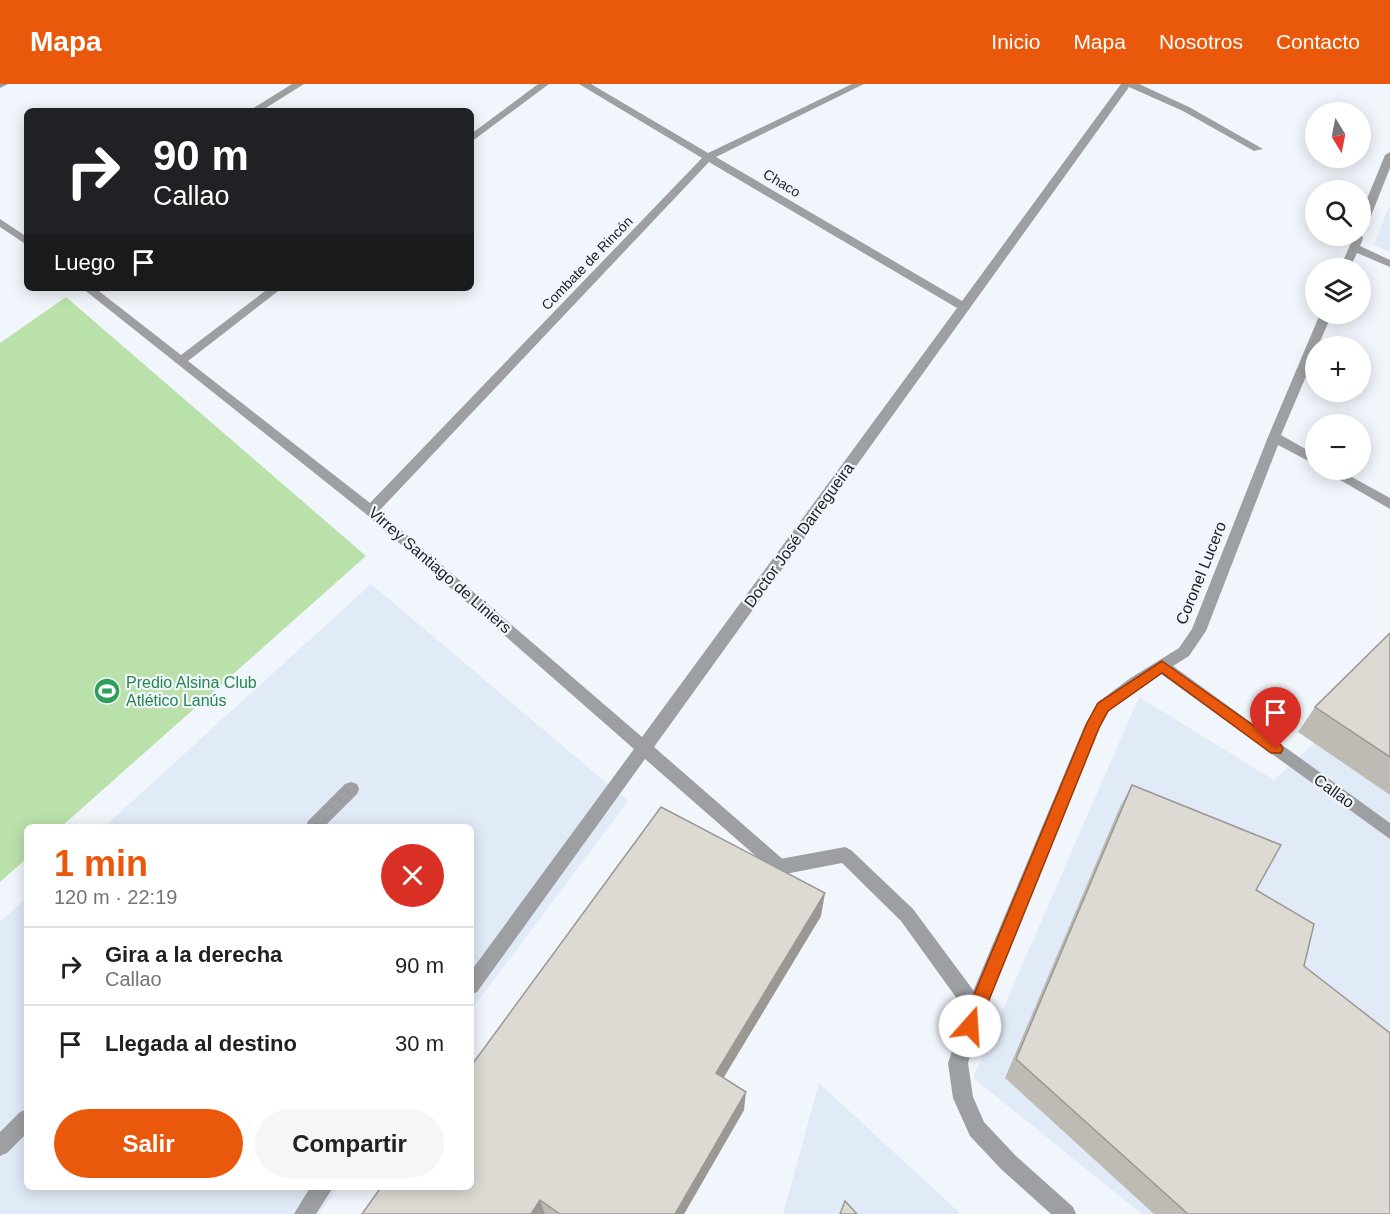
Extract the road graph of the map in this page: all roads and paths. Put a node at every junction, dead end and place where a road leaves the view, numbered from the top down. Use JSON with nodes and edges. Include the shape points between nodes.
{"nodes":[{"id":1,"x":299,"y":84,"type":"edge"},
{"id":2,"x":544,"y":84,"type":"edge"},
{"id":3,"x":584,"y":84,"type":"edge"},
{"id":4,"x":859,"y":84,"type":"edge"},
{"id":5,"x":1126,"y":84,"type":"edge"},
{"id":6,"x":1131,"y":84,"type":"edge"},
{"id":7,"x":259,"y":108,"type":"edge"},
{"id":8,"x":474,"y":137,"type":"edge"},
{"id":9,"x":1258,"y":149,"type":"dead end"},
{"id":10,"x":1390,"y":155,"type":"edge"},
{"id":11,"x":708,"y":157,"type":"junction"},
{"id":12,"x":1385,"y":184,"type":"edge"},
{"id":13,"x":1371,"y":210,"type":"edge"},
{"id":14,"x":0,"y":222,"type":"edge"},
{"id":15,"x":24,"y":240,"type":"edge"},
{"id":16,"x":1354,"y":247,"type":"joint"},
{"id":17,"x":1349,"y":258,"type":"edge"},
{"id":18,"x":1390,"y":264,"type":"edge"},
{"id":19,"x":92,"y":291,"type":"edge"},
{"id":20,"x":272,"y":291,"type":"edge"},
{"id":21,"x":964,"y":308,"type":"junction"},
{"id":22,"x":1322,"y":324,"type":"edge"},
{"id":23,"x":182,"y":360,"type":"junction"},
{"id":24,"x":1274,"y":437,"type":"junction"},
{"id":25,"x":1305,"y":455,"type":"edge"},
{"id":26,"x":1348,"y":480,"type":"edge"},
{"id":27,"x":1390,"y":504,"type":"edge"},
{"id":28,"x":371,"y":511,"type":"junction"},
{"id":29,"x":1162,"y":666,"type":"junction"},
{"id":30,"x":645,"y":748,"type":"junction"},
{"id":31,"x":351,"y":789,"type":"dead end"},
{"id":32,"x":316,"y":824,"type":"edge"},
{"id":33,"x":1390,"y":832,"type":"edge"},
{"id":34,"x":474,"y":982,"type":"edge"},
{"id":35,"x":975,"y":1008,"type":"junction"},
{"id":36,"x":24,"y":1122,"type":"edge"},
{"id":37,"x":0,"y":1146,"type":"edge"},
{"id":38,"x":321,"y":1190,"type":"edge"},
{"id":39,"x":304,"y":1214,"type":"edge"},
{"id":40,"x":1066,"y":1214,"type":"edge"}],
"edges":[{"from":1,"to":7,"type":"street"},
{"from":2,"to":8,"type":"street"},
{"from":3,"to":11,"type":"street","name":"Chaco"},
{"from":4,"to":11,"type":"street","name":"Combate de Rincón"},
{"from":5,"to":21,"type":"street","name":"Doctor José Darregueira"},
{"from":6,"to":9,"type":"street"},
{"from":10,"to":12,"type":"street"},
{"from":11,"to":21,"type":"street","name":"Chaco"},
{"from":11,"to":28,"type":"street","name":"Combate de Rincón"},
{"from":12,"to":13,"type":"street"},
{"from":14,"to":15,"type":"street"},
{"from":16,"to":17,"type":"street"},
{"from":16,"to":18,"type":"street"},
{"from":19,"to":23,"type":"street","name":"Virrey Santiago de Liniers"},
{"from":20,"to":23,"type":"street"},
{"from":21,"to":30,"type":"street","name":"Doctor José Darregueira"},
{"from":22,"to":24,"type":"street","name":"Coronel Lucero"},
{"from":23,"to":28,"type":"street","name":"Virrey Santiago de Liniers"},
{"from":24,"to":25,"type":"street"},
{"from":24,"to":29,"type":"street","name":"Coronel Lucero","via":[[1199,631],[1184,652]]},
{"from":26,"to":27,"type":"street"},
{"from":28,"to":30,"type":"street","name":"Virrey Santiago de Liniers"},
{"from":29,"to":33,"type":"street","name":"Callao"},
{"from":29,"to":35,"type":"street","name":"Coronel Lucero","via":[[1103,707],[1092,727]]},
{"from":30,"to":34,"type":"street","name":"Doctor José Darregueira"},
{"from":30,"to":35,"type":"street","name":"Virrey Santiago de Liniers","via":[[780,867],[845,855],[907,915]]},
{"from":31,"to":32,"type":"street"},
{"from":35,"to":40,"type":"street","via":[[958,1063],[963,1098],[977,1129]]},
{"from":36,"to":37,"type":"street"},
{"from":38,"to":39,"type":"street"}]}
